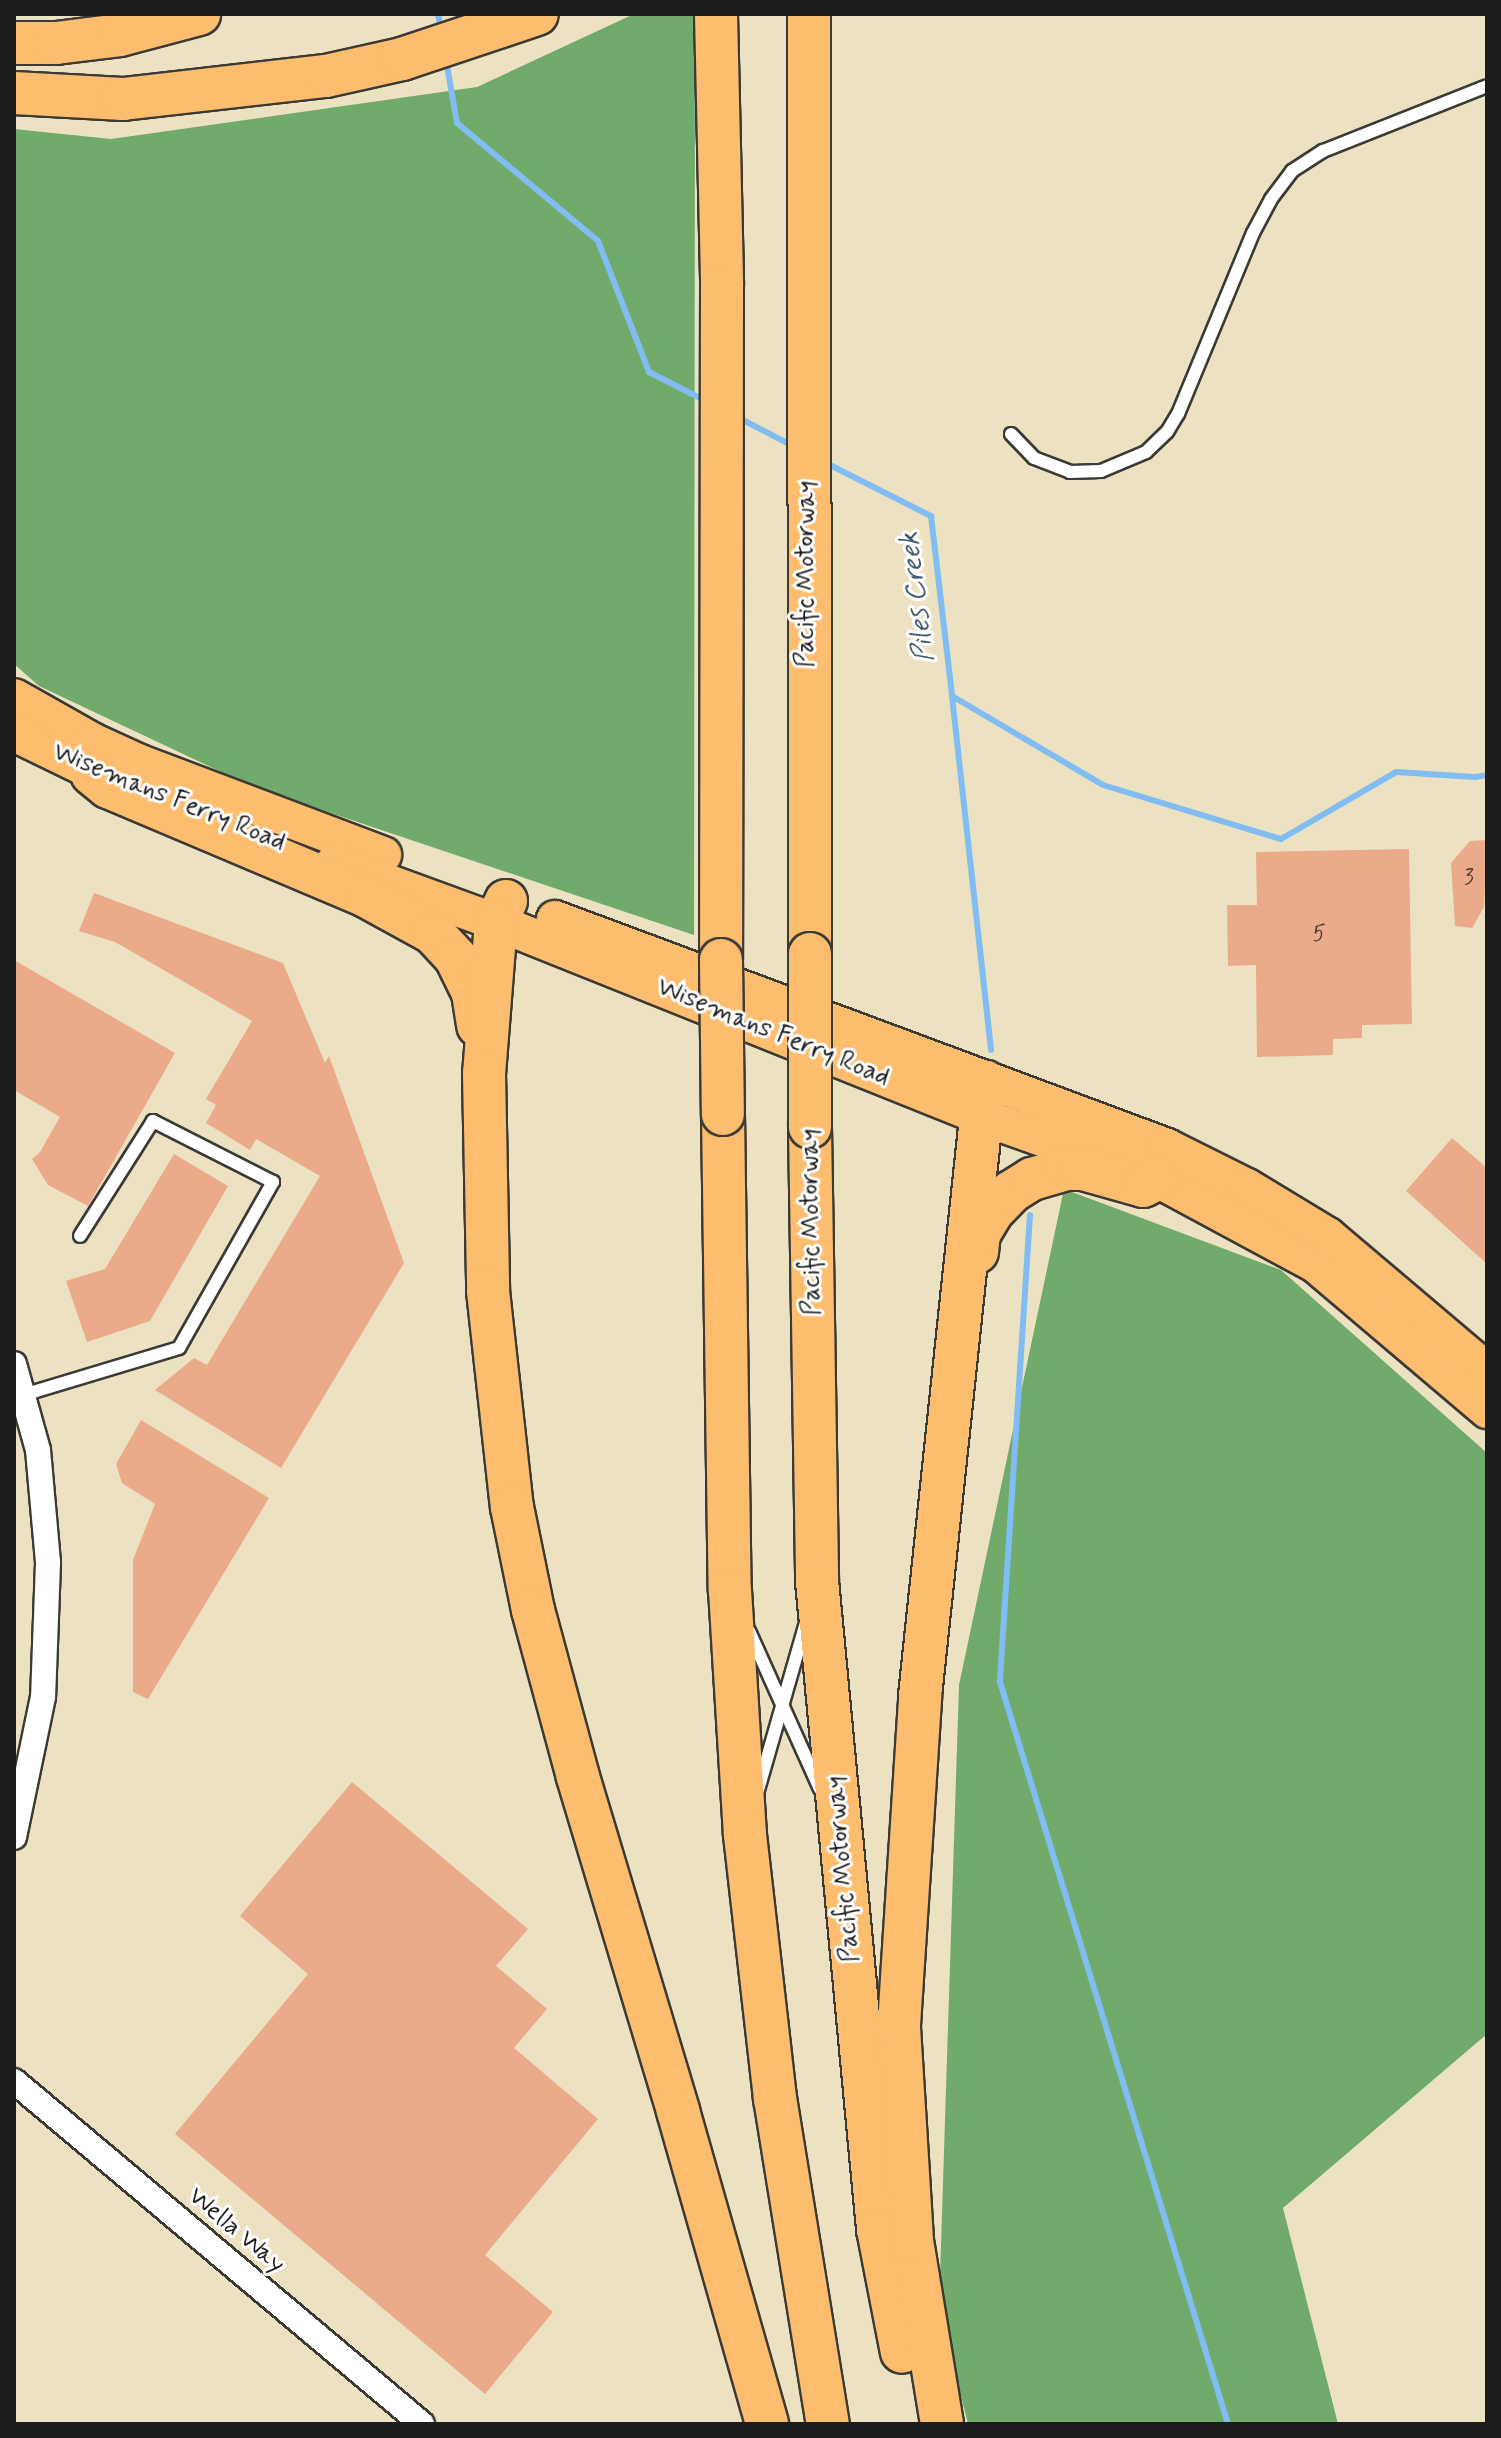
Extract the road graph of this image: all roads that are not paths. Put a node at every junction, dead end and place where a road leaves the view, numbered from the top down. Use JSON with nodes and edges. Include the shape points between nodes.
{"nodes":[{"id":1,"x":199,"y":14,"type":"edge"},
{"id":2,"x":537,"y":14,"type":"edge"},
{"id":3,"x":716,"y":14,"type":"edge"},
{"id":4,"x":809,"y":14,"type":"edge"},
{"id":5,"x":14,"y":43,"type":"edge"},
{"id":6,"x":1487,"y":86,"type":"edge"},
{"id":7,"x":14,"y":93,"type":"edge"},
{"id":8,"x":1011,"y":434,"type":"dead end"},
{"id":9,"x":14,"y":697,"type":"edge"},
{"id":10,"x":14,"y":733,"type":"edge"},
{"id":11,"x":92,"y":774,"type":"junction"},
{"id":12,"x":501,"y":912,"type":"junction"},
{"id":13,"x":484,"y":1073,"type":"junction"},
{"id":14,"x":982,"y":1098,"type":"junction"},
{"id":15,"x":1157,"y":1179,"type":"junction"},
{"id":16,"x":80,"y":1236,"type":"dead end"},
{"id":17,"x":961,"y":1319,"type":"junction"},
{"id":18,"x":14,"y":1364,"type":"edge"},
{"id":19,"x":1487,"y":1371,"type":"edge"},
{"id":20,"x":23,"y":1395,"type":"junction"},
{"id":21,"x":1487,"y":1410,"type":"edge"},
{"id":22,"x":817,"y":1581,"type":"junction"},
{"id":23,"x":730,"y":1590,"type":"junction"},
{"id":24,"x":782,"y":1706,"type":"junction"},
{"id":25,"x":745,"y":1835,"type":"junction"},
{"id":26,"x":841,"y":1835,"type":"junction"},
{"id":27,"x":14,"y":1837,"type":"edge"},
{"id":28,"x":14,"y":2081,"type":"edge"},
{"id":29,"x":422,"y":2424,"type":"edge"},
{"id":30,"x":767,"y":2424,"type":"edge"},
{"id":31,"x":828,"y":2424,"type":"edge"},
{"id":32,"x":916,"y":2424,"type":"edge"},
{"id":33,"x":942,"y":2424,"type":"edge"}],
"edges":[{"from":1,"to":5,"type":"highway","via":[[120,35]]},
{"from":2,"to":7,"type":"highway","via":[[402,59],[326,76],[123,99]]},
{"from":3,"to":23,"type":"highway","bridge":true},
{"from":4,"to":22,"type":"highway","name":"Pacific Motorway","bridge":true,"via":[[807,580]]},
{"from":6,"to":8,"type":"lane","via":[[1323,151],[1292,171],[1253,233],[1178,414],[1146,452],[1101,471],[1070,472],[1034,458]]},
{"from":9,"to":12,"type":"main road","name":"Wisemans Ferry Road","via":[[140,763]]},
{"from":10,"to":11,"type":"main road","name":"Wisemans Ferry Road"},
{"from":11,"to":12,"type":"main road","name":"Wisemans Ferry Road"},
{"from":11,"to":13,"type":"highway","via":[[108,787],[366,896],[433,933],[456,958],[473,993],[479,1067]]},
{"from":12,"to":13,"type":"highway"},
{"from":12,"to":14,"type":"main road","name":"Wisemans Ferry Road"},
{"from":13,"to":30,"type":"highway","via":[[488,1291],[512,1507],[533,1610]]},
{"from":14,"to":15,"type":"main road","name":"Wisemans Ferry Road"},
{"from":14,"to":17,"type":"highway"},
{"from":14,"to":19,"type":"main road","name":"Wisemans Ferry Road","via":[[1167,1147],[1247,1187],[1328,1236]]},
{"from":15,"to":17,"type":"highway","via":[[1143,1186],[1067,1169],[1032,1179],[1011,1192],[979,1234],[969,1314]]},
{"from":15,"to":21,"type":"main road","name":"Wisemans Ferry Road","via":[[1315,1264]]},
{"from":16,"to":20,"type":"lane","via":[[153,1121],[273,1182],[179,1348]]},
{"from":17,"to":33,"type":"highway","via":[[920,1696],[899,2025],[912,2240]]},
{"from":18,"to":20,"type":"street"},
{"from":20,"to":27,"type":"street","via":[[38,1450],[48,1563],[43,1697]]},
{"from":22,"to":24,"type":"lane"},
{"from":22,"to":26,"type":"highway","name":"Pacific Motorway"},
{"from":23,"to":24,"type":"lane"},
{"from":23,"to":25,"type":"highway"},
{"from":24,"to":25,"type":"lane"},
{"from":24,"to":26,"type":"lane"},
{"from":25,"to":31,"type":"highway","via":[[775,2098]]},
{"from":26,"to":32,"type":"highway","name":"Pacific Motorway","via":[[878,2229]]},
{"from":28,"to":29,"type":"street","name":"Wella Way"}]}
